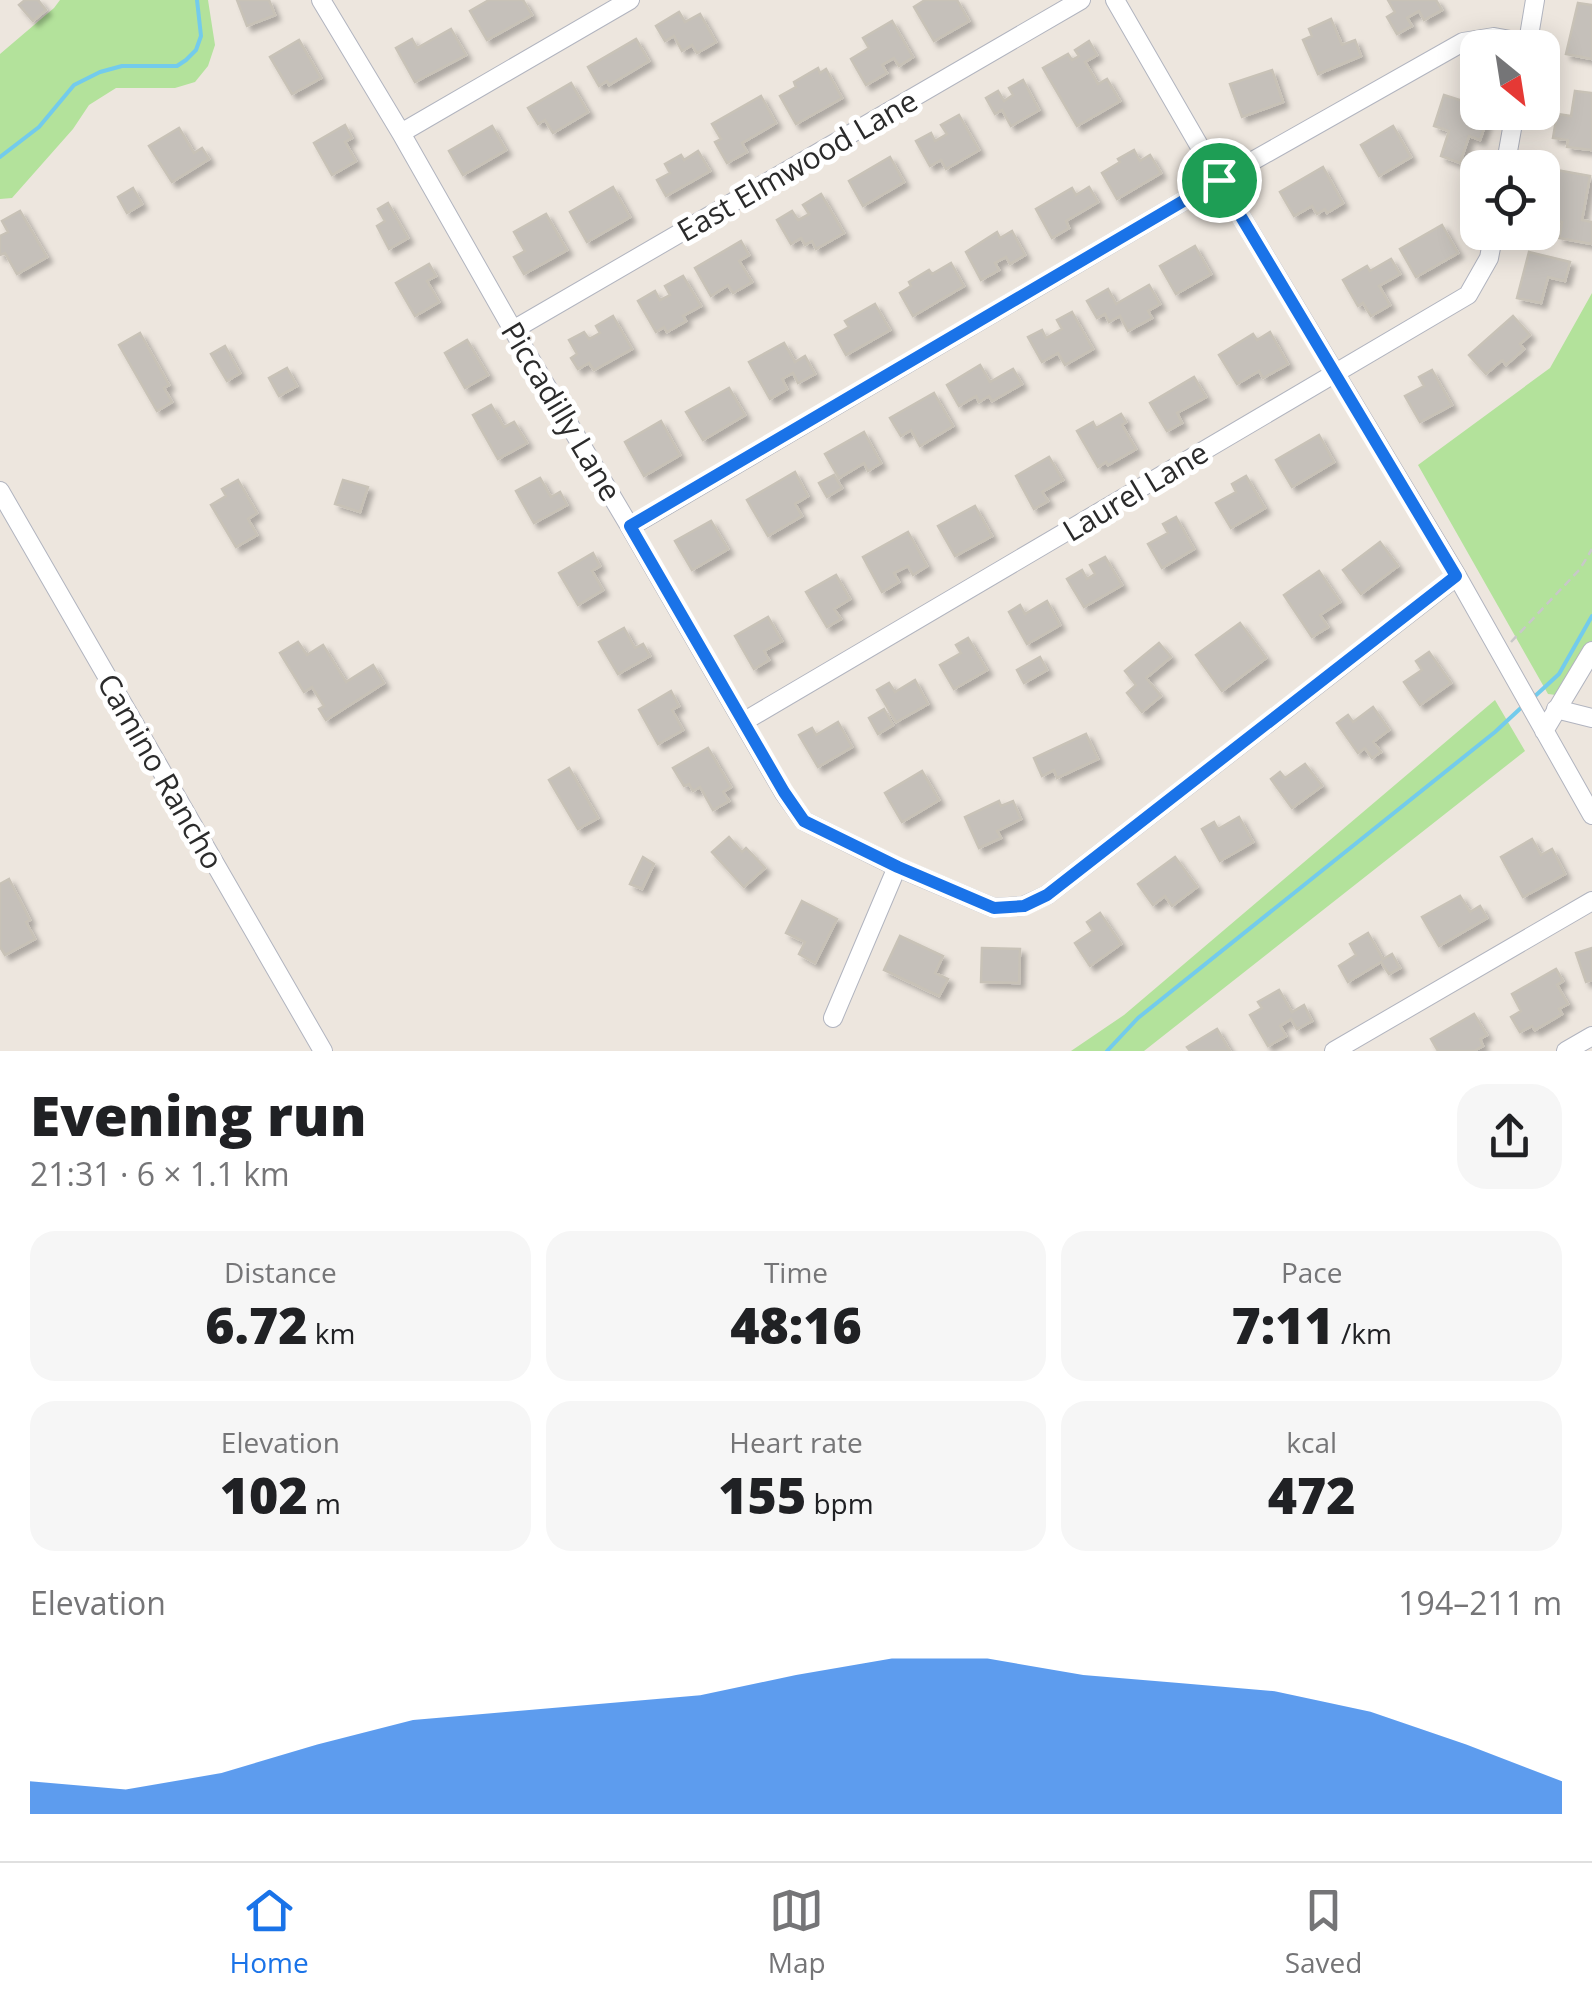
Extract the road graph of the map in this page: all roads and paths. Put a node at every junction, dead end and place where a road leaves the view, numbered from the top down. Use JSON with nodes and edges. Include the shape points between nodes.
{"nodes":[{"id":1,"x":321,"y":0,"type":"edge"},
{"id":2,"x":630,"y":0,"type":"edge"},
{"id":3,"x":1082,"y":0,"type":"edge"},
{"id":4,"x":1115,"y":0,"type":"edge"},
{"id":5,"x":1535,"y":0,"type":"edge"},
{"id":6,"x":1530,"y":30,"type":"edge"},
{"id":7,"x":1460,"y":44,"type":"edge"},
{"id":8,"x":401,"y":134,"type":"junction"},
{"id":9,"x":1219,"y":180,"type":"junction"},
{"id":10,"x":1491,"y":250,"type":"edge"},
{"id":11,"x":513,"y":330,"type":"junction"},
{"id":12,"x":1336,"y":373,"type":"junction"},
{"id":13,"x":0,"y":492,"type":"edge"},
{"id":14,"x":630,"y":526,"type":"junction"},
{"id":15,"x":1592,"y":549,"type":"edge"},
{"id":16,"x":1456,"y":576,"type":"junction"},
{"id":17,"x":1592,"y":650,"type":"edge"},
{"id":18,"x":1500,"y":654,"type":"junction"},
{"id":19,"x":1556,"y":709,"type":"junction"},
{"id":20,"x":1592,"y":718,"type":"edge"},
{"id":21,"x":743,"y":722,"type":"junction"},
{"id":22,"x":1541,"y":727,"type":"junction"},
{"id":23,"x":1592,"y":815,"type":"edge"},
{"id":24,"x":898,"y":867,"type":"junction"},
{"id":25,"x":1592,"y":901,"type":"edge"},
{"id":26,"x":832,"y":1018,"type":"dead end"},
{"id":27,"x":1592,"y":1036,"type":"edge"},
{"id":28,"x":323,"y":1051,"type":"edge"},
{"id":29,"x":1334,"y":1051,"type":"edge"},
{"id":30,"x":1566,"y":1051,"type":"edge"}],
"edges":[{"from":1,"to":8,"type":"street","name":"Piccadilly Lane"},
{"from":2,"to":8,"type":"street"},
{"from":3,"to":11,"type":"street","name":"East Elmwood Lane"},
{"from":4,"to":9,"type":"street"},
{"from":5,"to":6,"type":"street"},
{"from":7,"to":9,"type":"street"},
{"from":8,"to":11,"type":"street","name":"Piccadilly Lane"},
{"from":9,"to":12,"type":"street"},
{"from":9,"to":14,"type":"street"},
{"from":10,"to":12,"type":"street","name":"Laurel Lane","via":[[1468,294]]},
{"from":11,"to":14,"type":"street","name":"Piccadilly Lane"},
{"from":12,"to":16,"type":"street"},
{"from":12,"to":21,"type":"street","name":"Laurel Lane"},
{"from":13,"to":28,"type":"street","name":"Camino Rancho"},
{"from":14,"to":21,"type":"street","name":"Piccadilly Lane"},
{"from":15,"to":18,"type":"path"},
{"from":16,"to":18,"type":"street"},
{"from":16,"to":24,"type":"street","via":[[1047,895],[1024,906],[994,908]]},
{"from":17,"to":19,"type":"street"},
{"from":18,"to":22,"type":"street"},
{"from":19,"to":20,"type":"street"},
{"from":19,"to":22,"type":"street"},
{"from":21,"to":24,"type":"street","name":"Piccadilly Lane","via":[[804,821]]},
{"from":22,"to":23,"type":"street"},
{"from":24,"to":26,"type":"street"},
{"from":25,"to":29,"type":"street"},
{"from":27,"to":30,"type":"street"}]}
